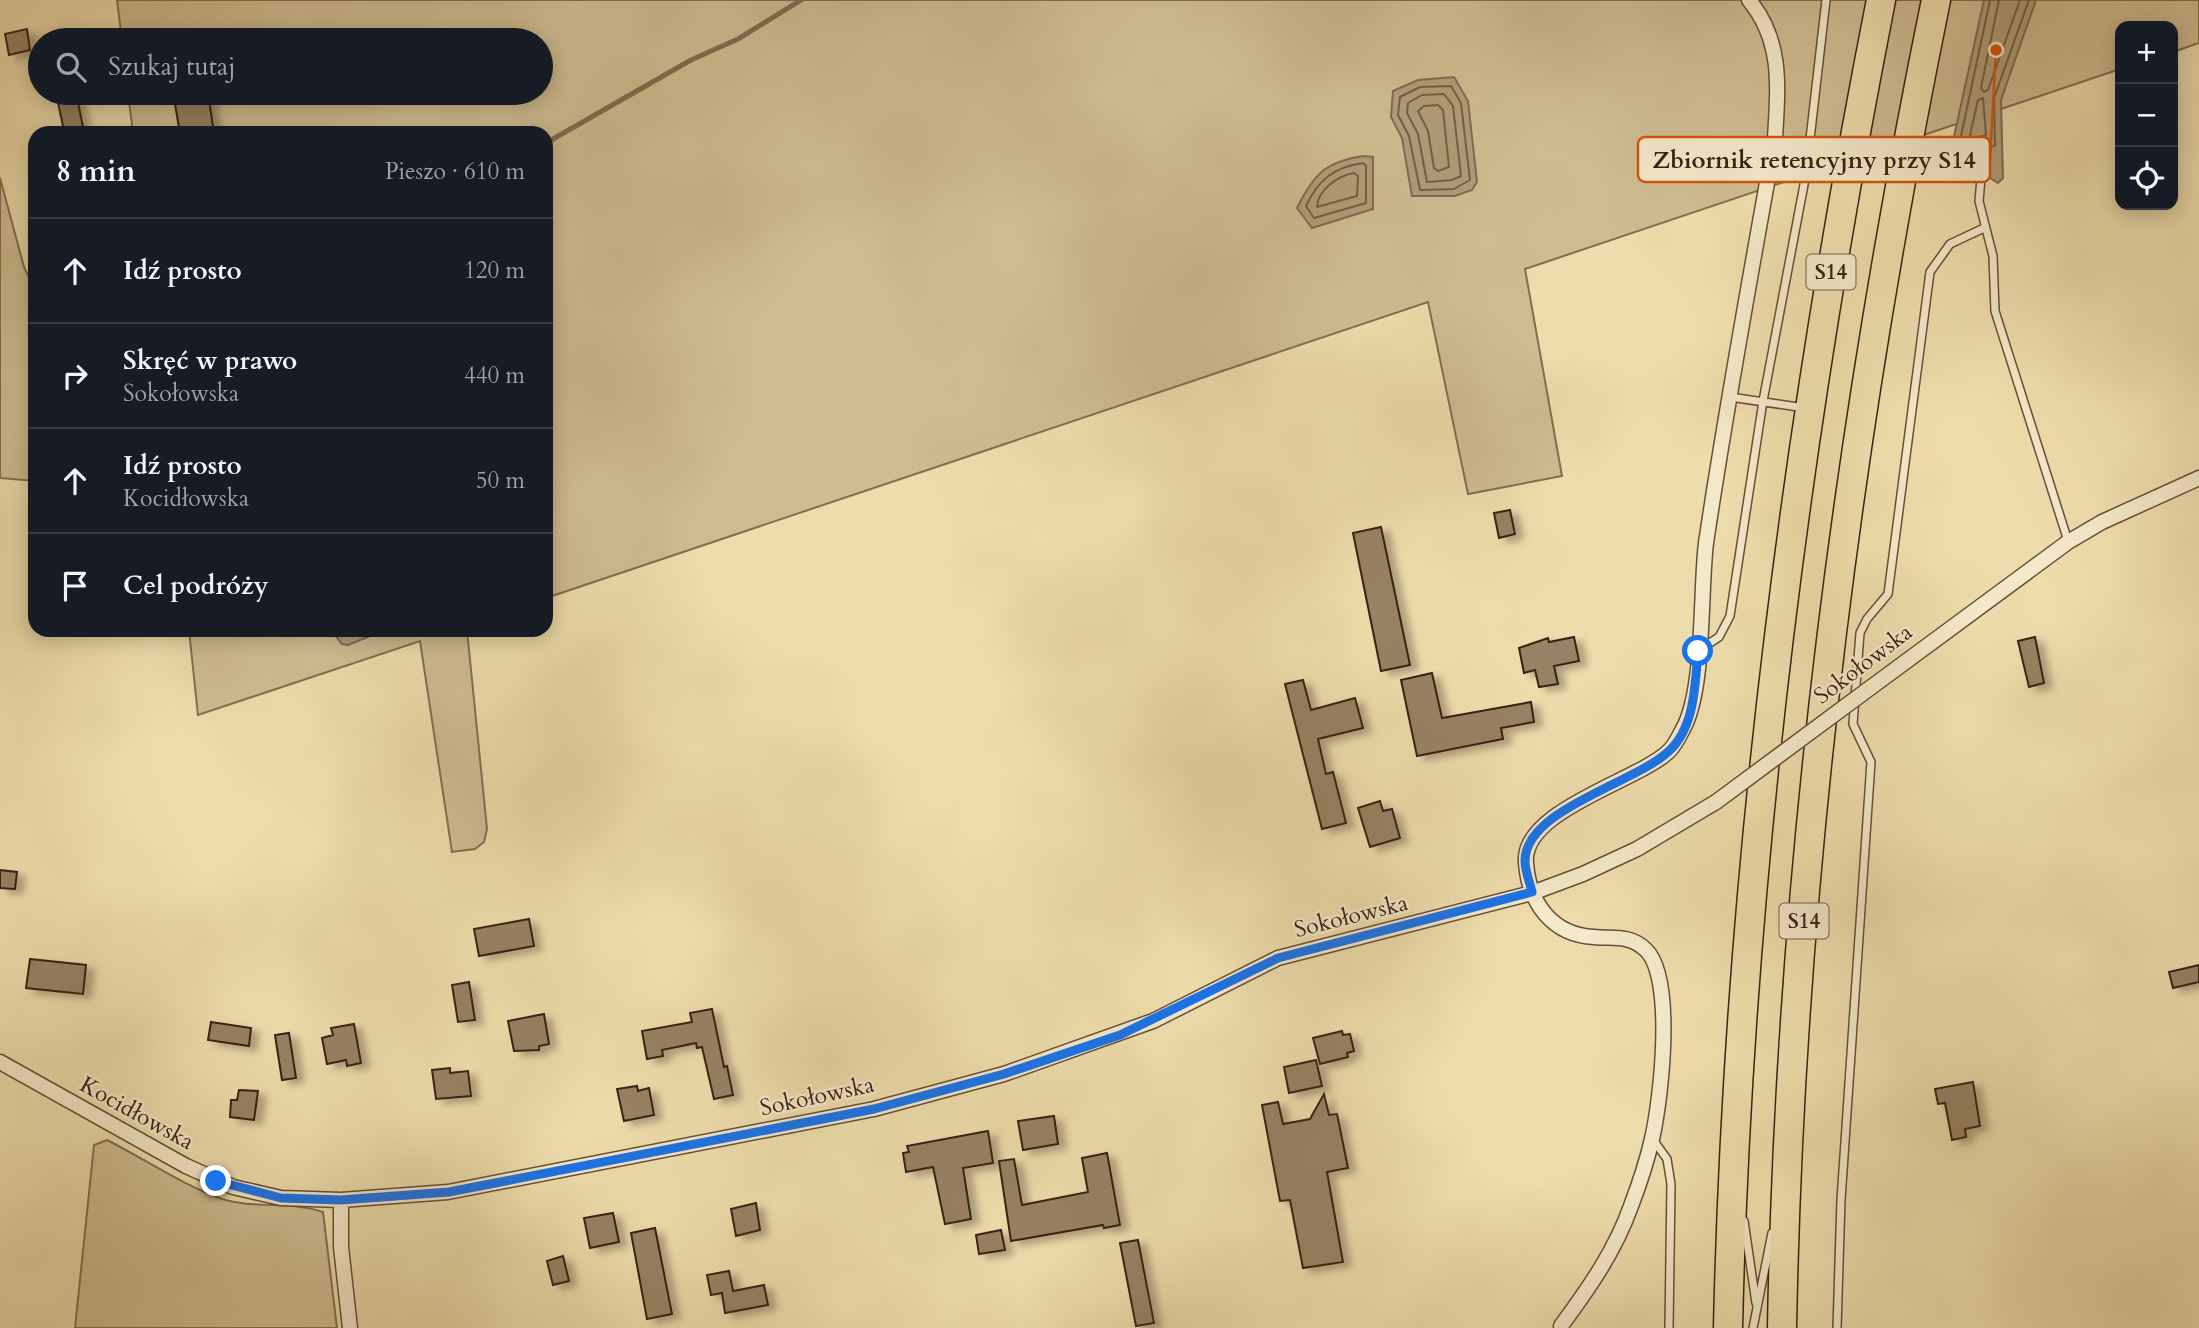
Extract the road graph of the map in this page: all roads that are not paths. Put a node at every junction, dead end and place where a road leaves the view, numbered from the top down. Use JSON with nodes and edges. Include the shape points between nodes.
{"nodes":[{"id":1,"x":1749,"y":0,"type":"edge"},
{"id":2,"x":1826,"y":0,"type":"edge"},
{"id":3,"x":1881,"y":0,"type":"edge"},
{"id":4,"x":1936,"y":0,"type":"edge"},
{"id":5,"x":1983,"y":156,"type":"dead end"},
{"id":6,"x":1984,"y":228,"type":"junction"},
{"id":7,"x":1730,"y":397,"type":"junction"},
{"id":8,"x":1763,"y":401,"type":"junction"},
{"id":9,"x":1808,"y":409,"type":"junction"},
{"id":10,"x":2199,"y":478,"type":"edge"},
{"id":11,"x":2068,"y":542,"type":"junction"},
{"id":12,"x":1698,"y":651,"type":"junction"},
{"id":13,"x":1532,"y":892,"type":"junction"},
{"id":14,"x":0,"y":1062,"type":"edge"},
{"id":15,"x":1652,"y":1138,"type":"junction"},
{"id":16,"x":1735,"y":1156,"type":"junction"},
{"id":17,"x":1788,"y":1156,"type":"junction"},
{"id":18,"x":341,"y":1200,"type":"junction"},
{"id":19,"x":1757,"y":1311,"type":"junction"},
{"id":20,"x":1561,"y":1326,"type":"dead end"},
{"id":21,"x":351,"y":1328,"type":"edge"},
{"id":22,"x":1669,"y":1328,"type":"edge"},
{"id":23,"x":1728,"y":1328,"type":"edge"},
{"id":24,"x":1753,"y":1328,"type":"edge"},
{"id":25,"x":1759,"y":1328,"type":"edge"},
{"id":26,"x":1782,"y":1328,"type":"edge"},
{"id":27,"x":1837,"y":1328,"type":"edge"}],
"edges":[{"from":1,"to":7,"type":"street","via":[[1762,15],[1775,46],[1778,80],[1775,138]]},
{"from":2,"to":8,"type":"lane","via":[[1806,174]]},
{"from":3,"to":9,"type":"highway","number":"S14"},
{"from":4,"to":17,"type":"highway","number":"S14","via":[[1901,172],[1848,515],[1810,836]]},
{"from":5,"to":6,"type":"lane","via":[[1979,201]]},
{"from":6,"to":11,"type":"lane","via":[[1993,256],[1995,312]]},
{"from":6,"to":27,"type":"lane","via":[[1950,244],[1930,272],[1888,594],[1860,633],[1853,724],[1871,762],[1841,1200]]},
{"from":7,"to":8,"type":"lane"},
{"from":7,"to":12,"type":"street","via":[[1706,547]]},
{"from":8,"to":9,"type":"lane"},
{"from":8,"to":12,"type":"lane","via":[[1730,616],[1719,637]]},
{"from":9,"to":16,"type":"highway","number":"S14","via":[[1766,753]]},
{"from":10,"to":11,"type":"street","name":"Sokołowska"},
{"from":11,"to":13,"type":"street","name":"Sokołowska","bridge":true,"via":[[1716,802],[1637,849]]},
{"from":12,"to":13,"type":"street","via":[[1686,726],[1670,751],[1550,819],[1532,839],[1525,860]]},
{"from":13,"to":15,"type":"street","via":[[1550,922],[1566,932],[1621,936],[1643,946],[1656,961],[1664,1031]]},
{"from":13,"to":18,"type":"street","name":"Sokołowska","via":[[1278,958],[1120,1035],[1004,1074],[874,1109],[483,1187]]},
{"from":14,"to":18,"type":"street","name":"Kocidłowska","via":[[216,1181],[281,1198]]},
{"from":15,"to":20,"type":"street","via":[[1630,1208],[1601,1270]]},
{"from":15,"to":22,"type":"lane","via":[[1667,1159],[1671,1184]]},
{"from":16,"to":19,"type":"lane"},
{"from":16,"to":23,"type":"highway","number":"S14"},
{"from":17,"to":19,"type":"lane"},
{"from":17,"to":26,"type":"highway","number":"S14"},
{"from":18,"to":21,"type":"street","via":[[341,1247]]},
{"from":19,"to":24,"type":"lane"},
{"from":19,"to":25,"type":"lane"}]}
